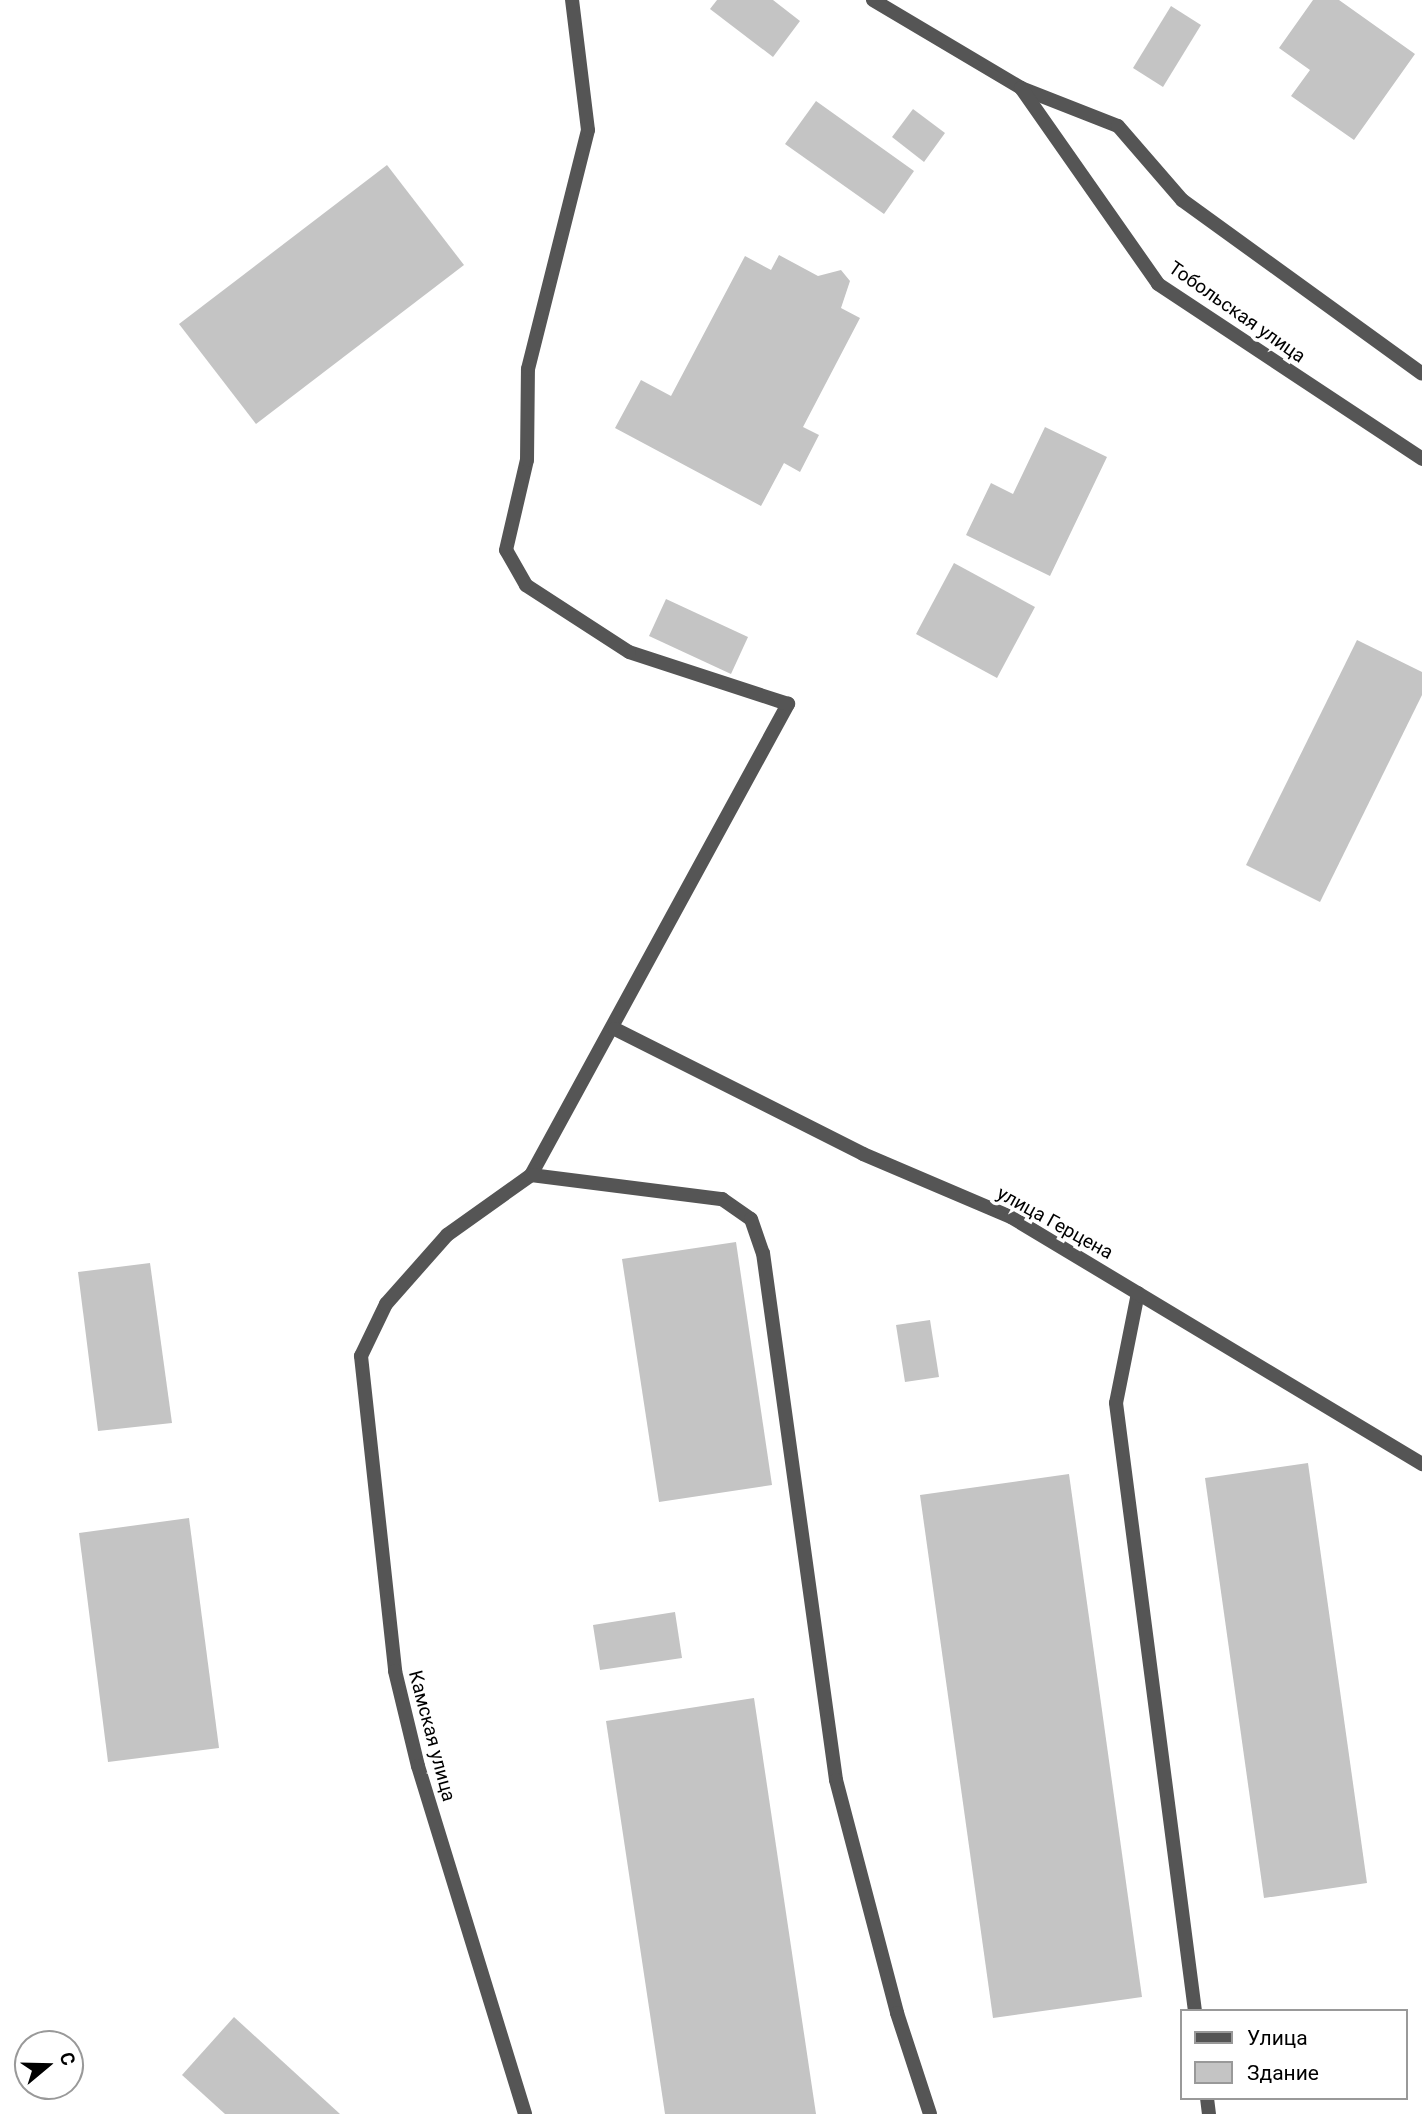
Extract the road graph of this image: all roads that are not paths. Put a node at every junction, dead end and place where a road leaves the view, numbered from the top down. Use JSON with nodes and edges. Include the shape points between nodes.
{"nodes":[{"id":1,"x":572,"y":0,"type":"edge"},
{"id":2,"x":873,"y":0,"type":"edge"},
{"id":3,"x":1021,"y":88,"type":"junction"},
{"id":4,"x":1422,"y":374,"type":"edge"},
{"id":5,"x":1422,"y":459,"type":"edge"},
{"id":6,"x":615,"y":1029,"type":"junction"},
{"id":7,"x":531,"y":1175,"type":"junction"},
{"id":8,"x":1138,"y":1293,"type":"junction"},
{"id":9,"x":1422,"y":1464,"type":"edge"},
{"id":10,"x":1195,"y":2009,"type":"edge"},
{"id":11,"x":525,"y":2114,"type":"edge"},
{"id":12,"x":930,"y":2114,"type":"edge"}],
"edges":[{"from":1,"to":6,"type":"street","via":[[588,130],[528,369],[527,460],[506,550],[526,585],[629,652],[788,704]]},
{"from":2,"to":3,"type":"street"},
{"from":3,"to":4,"type":"street","via":[[1118,126],[1182,200]]},
{"from":3,"to":5,"type":"street","name":"Тобольская улица","via":[[1157,284]]},
{"from":6,"to":7,"type":"street"},
{"from":6,"to":8,"type":"street","name":"улица Герцена","via":[[863,1154],[1011,1217]]},
{"from":7,"to":11,"type":"street","name":"Камская улица","via":[[447,1235],[386,1304],[361,1356],[395,1671],[418,1766]]},
{"from":7,"to":12,"type":"street","via":[[722,1199],[751,1219],[763,1252],[836,1780],[897,2013]]},
{"from":8,"to":9,"type":"street","name":"улица Герцена"},
{"from":8,"to":10,"type":"street","via":[[1116,1403]]}]}
